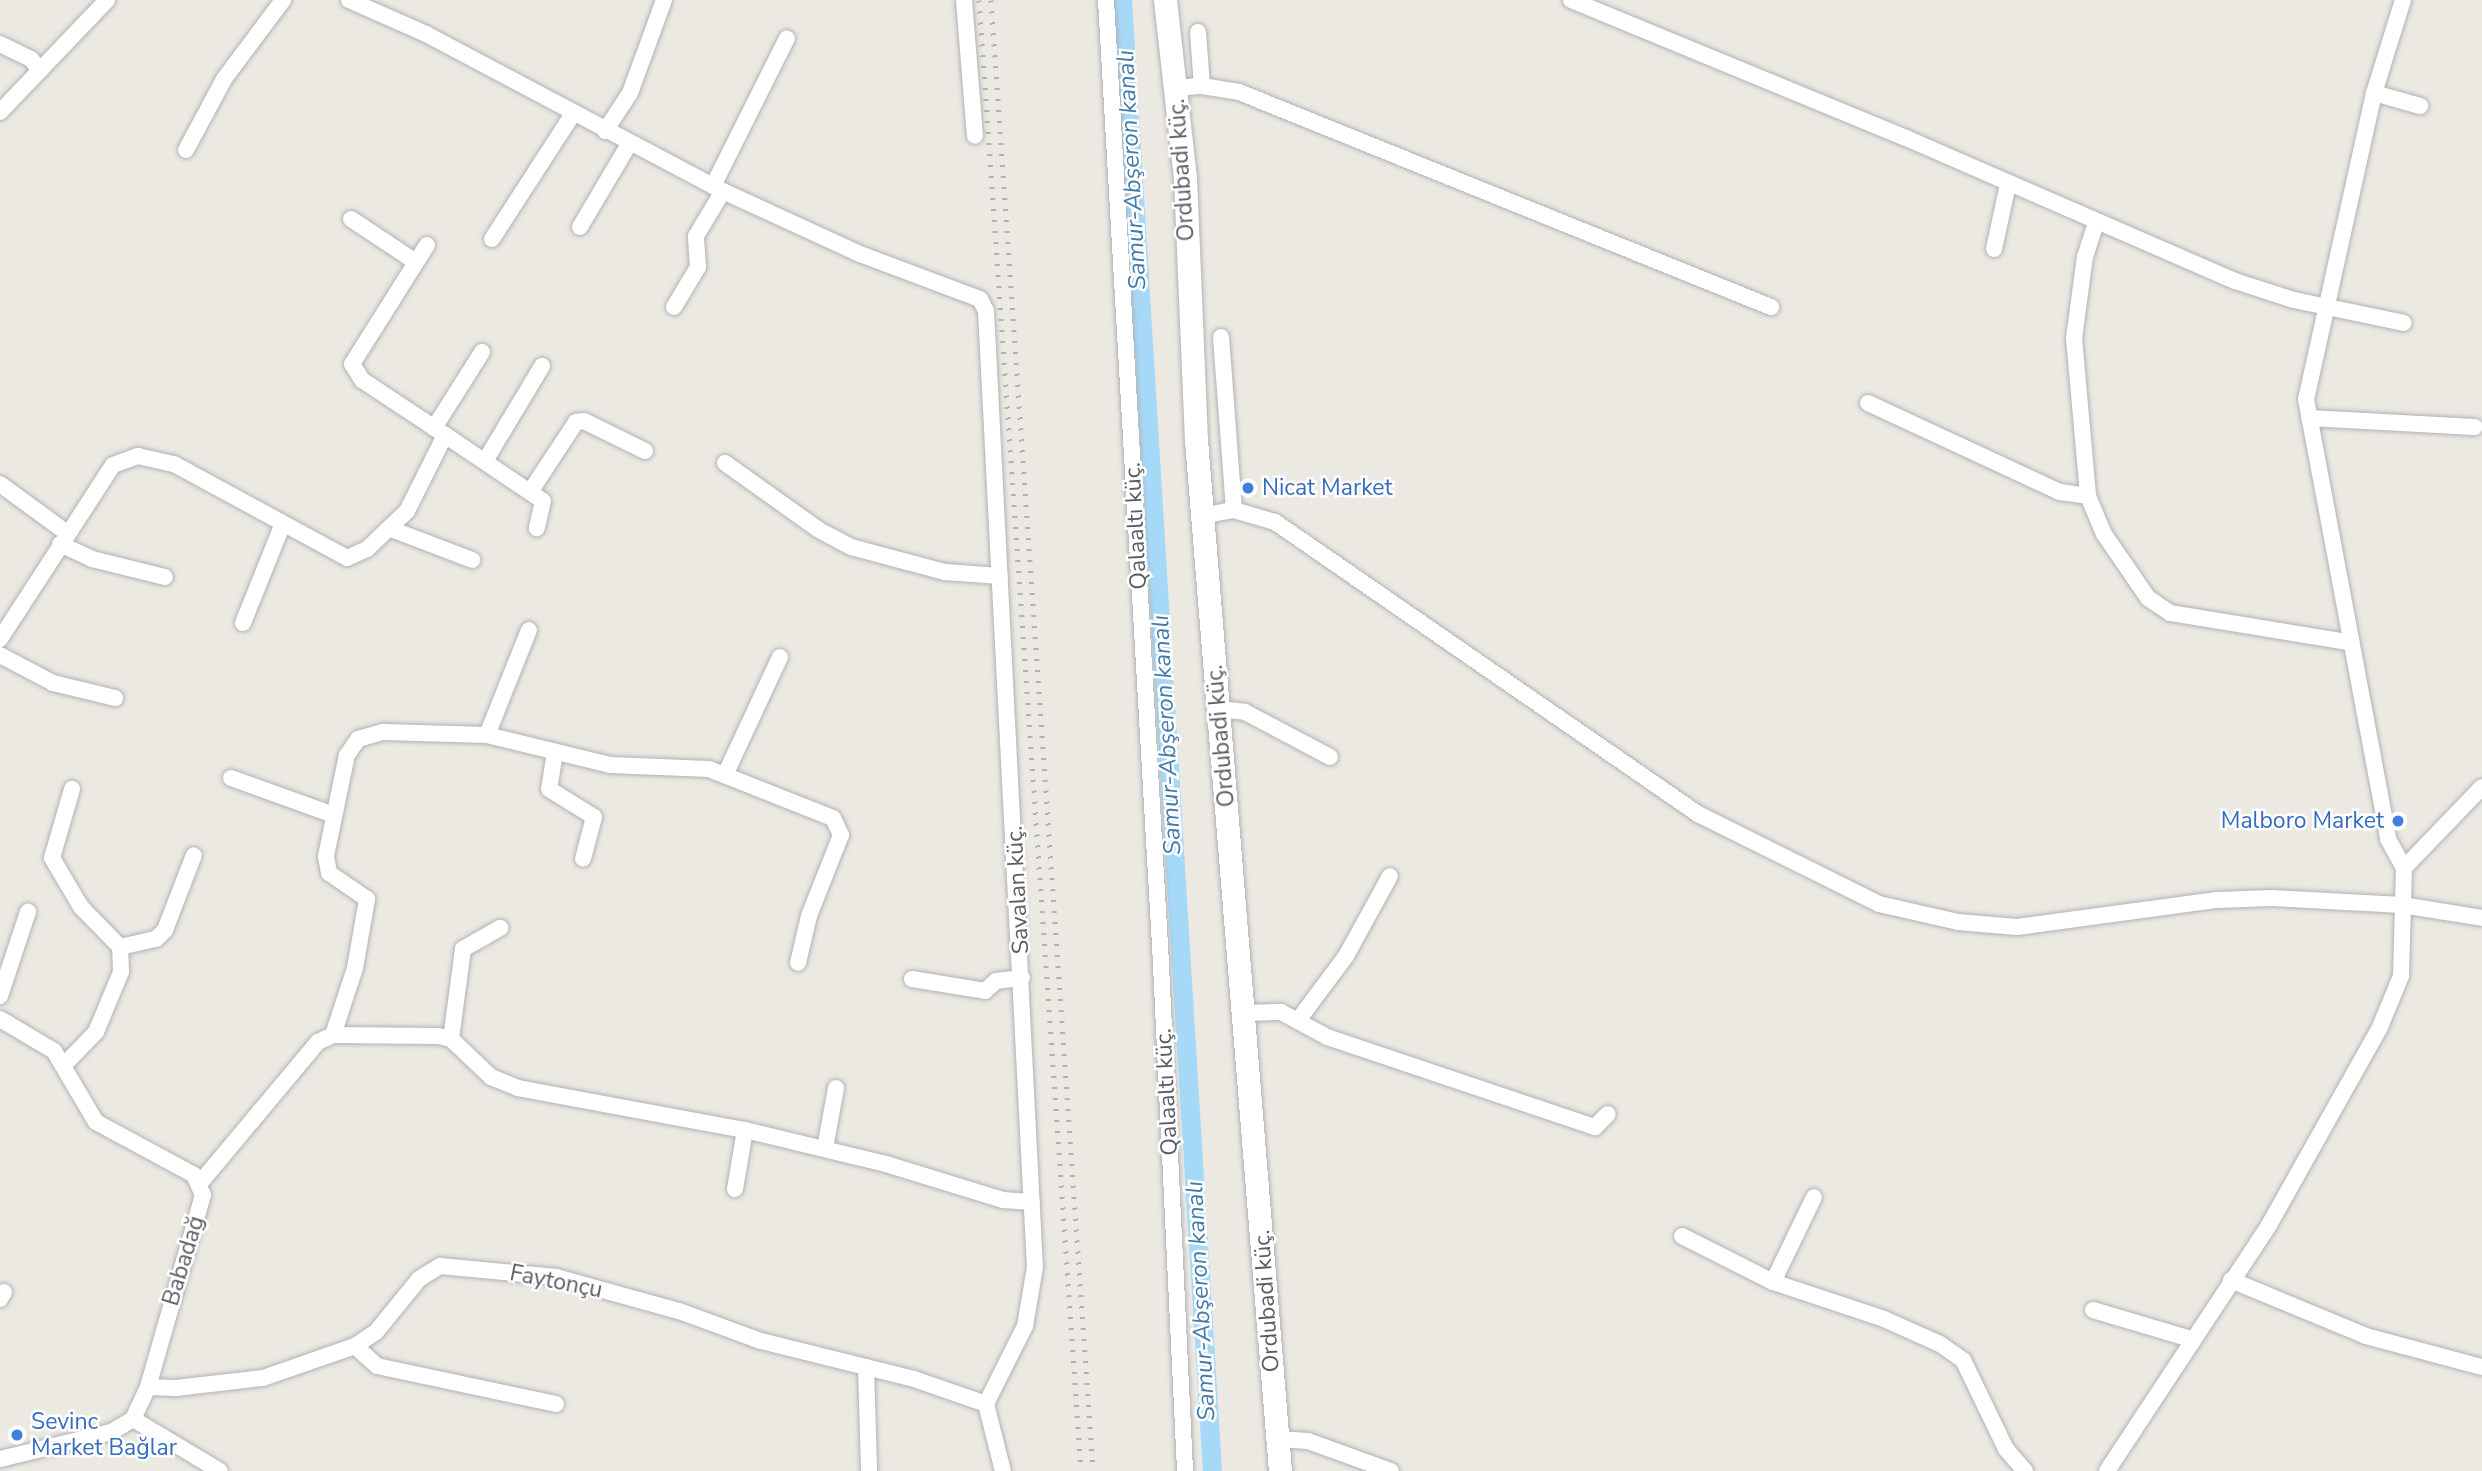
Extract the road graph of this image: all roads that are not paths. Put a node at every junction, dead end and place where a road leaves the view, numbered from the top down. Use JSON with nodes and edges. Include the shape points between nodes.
{"nodes":[{"id":1,"x":107,"y":0,"type":"edge"},
{"id":2,"x":283,"y":0,"type":"edge"},
{"id":3,"x":349,"y":0,"type":"edge"},
{"id":4,"x":664,"y":0,"type":"edge"},
{"id":5,"x":964,"y":0,"type":"edge"},
{"id":6,"x":1106,"y":0,"type":"edge"},
{"id":7,"x":1166,"y":0,"type":"edge"},
{"id":8,"x":1572,"y":0,"type":"edge"},
{"id":9,"x":2403,"y":0,"type":"edge"},
{"id":10,"x":1198,"y":32,"type":"dead end"},
{"id":11,"x":787,"y":38,"type":"dead end"},
{"id":12,"x":0,"y":44,"type":"edge"},
{"id":13,"x":40,"y":70,"type":"junction"},
{"id":14,"x":1202,"y":86,"type":"junction"},
{"id":15,"x":1177,"y":88,"type":"junction"},
{"id":16,"x":2374,"y":93,"type":"junction"},
{"id":17,"x":2420,"y":106,"type":"dead end"},
{"id":18,"x":0,"y":112,"type":"edge"},
{"id":19,"x":573,"y":114,"type":"junction"},
{"id":20,"x":606,"y":131,"type":"junction"},
{"id":21,"x":975,"y":136,"type":"dead end"},
{"id":22,"x":629,"y":144,"type":"junction"},
{"id":23,"x":186,"y":150,"type":"dead end"},
{"id":24,"x":2008,"y":184,"type":"junction"},
{"id":25,"x":718,"y":189,"type":"junction"},
{"id":26,"x":351,"y":219,"type":"dead end"},
{"id":27,"x":2096,"y":223,"type":"junction"},
{"id":28,"x":580,"y":227,"type":"dead end"},
{"id":29,"x":492,"y":239,"type":"dead end"},
{"id":30,"x":427,"y":245,"type":"dead end"},
{"id":31,"x":1994,"y":249,"type":"dead end"},
{"id":32,"x":416,"y":262,"type":"junction"},
{"id":33,"x":2327,"y":306,"type":"junction"},
{"id":34,"x":674,"y":307,"type":"dead end"},
{"id":35,"x":1771,"y":307,"type":"dead end"},
{"id":36,"x":2404,"y":323,"type":"dead end"},
{"id":37,"x":1221,"y":337,"type":"dead end"},
{"id":38,"x":482,"y":352,"type":"dead end"},
{"id":39,"x":542,"y":366,"type":"dead end"},
{"id":40,"x":1868,"y":403,"type":"dead end"},
{"id":41,"x":2309,"y":418,"type":"junction"},
{"id":42,"x":2475,"y":427,"type":"dead end"},
{"id":43,"x":440,"y":432,"type":"junction"},
{"id":44,"x":645,"y":451,"type":"dead end"},
{"id":45,"x":485,"y":461,"type":"junction"},
{"id":46,"x":725,"y":463,"type":"dead end"},
{"id":47,"x":0,"y":484,"type":"edge"},
{"id":48,"x":530,"y":492,"type":"junction"},
{"id":49,"x":2088,"y":496,"type":"junction"},
{"id":50,"x":1234,"y":510,"type":"junction"},
{"id":51,"x":1202,"y":516,"type":"junction"},
{"id":52,"x":282,"y":526,"type":"junction"},
{"id":53,"x":537,"y":528,"type":"dead end"},
{"id":54,"x":391,"y":529,"type":"junction"},
{"id":55,"x":63,"y":538,"type":"junction"},
{"id":56,"x":472,"y":560,"type":"dead end"},
{"id":57,"x":1000,"y":576,"type":"junction"},
{"id":58,"x":165,"y":577,"type":"dead end"},
{"id":59,"x":243,"y":623,"type":"dead end"},
{"id":60,"x":529,"y":630,"type":"dead end"},
{"id":61,"x":0,"y":639,"type":"edge"},
{"id":62,"x":2348,"y":642,"type":"junction"},
{"id":63,"x":0,"y":655,"type":"edge"},
{"id":64,"x":780,"y":657,"type":"dead end"},
{"id":65,"x":115,"y":698,"type":"dead end"},
{"id":66,"x":1218,"y":709,"type":"junction"},
{"id":67,"x":487,"y":735,"type":"junction"},
{"id":68,"x":555,"y":752,"type":"junction"},
{"id":69,"x":1330,"y":758,"type":"dead end"},
{"id":70,"x":725,"y":775,"type":"junction"},
{"id":71,"x":231,"y":778,"type":"dead end"},
{"id":72,"x":2482,"y":787,"type":"edge"},
{"id":73,"x":72,"y":789,"type":"dead end"},
{"id":74,"x":334,"y":815,"type":"junction"},
{"id":75,"x":194,"y":855,"type":"dead end"},
{"id":76,"x":583,"y":859,"type":"dead end"},
{"id":77,"x":2404,"y":868,"type":"junction"},
{"id":78,"x":1390,"y":876,"type":"dead end"},
{"id":79,"x":2402,"y":905,"type":"junction"},
{"id":80,"x":28,"y":912,"type":"dead end"},
{"id":81,"x":2482,"y":918,"type":"edge"},
{"id":82,"x":500,"y":928,"type":"dead end"},
{"id":83,"x":120,"y":947,"type":"junction"},
{"id":84,"x":798,"y":962,"type":"dead end"},
{"id":85,"x":1022,"y":978,"type":"junction"},
{"id":86,"x":912,"y":979,"type":"dead end"},
{"id":87,"x":0,"y":996,"type":"edge"},
{"id":88,"x":1246,"y":1013,"type":"junction"},
{"id":89,"x":1298,"y":1018,"type":"junction"},
{"id":90,"x":0,"y":1019,"type":"edge"},
{"id":91,"x":333,"y":1035,"type":"junction"},
{"id":92,"x":451,"y":1039,"type":"junction"},
{"id":93,"x":64,"y":1065,"type":"junction"},
{"id":94,"x":836,"y":1088,"type":"dead end"},
{"id":95,"x":1608,"y":1115,"type":"dead end"},
{"id":96,"x":745,"y":1130,"type":"junction"},
{"id":97,"x":825,"y":1148,"type":"junction"},
{"id":98,"x":200,"y":1183,"type":"junction"},
{"id":99,"x":735,"y":1189,"type":"dead end"},
{"id":100,"x":1814,"y":1197,"type":"dead end"},
{"id":101,"x":1032,"y":1202,"type":"junction"},
{"id":102,"x":1682,"y":1236,"type":"dead end"},
{"id":103,"x":2231,"y":1280,"type":"junction"},
{"id":104,"x":1773,"y":1282,"type":"junction"},
{"id":105,"x":2093,"y":1310,"type":"dead end"},
{"id":106,"x":2191,"y":1339,"type":"junction"},
{"id":107,"x":355,"y":1346,"type":"junction"},
{"id":108,"x":866,"y":1367,"type":"junction"},
{"id":109,"x":2482,"y":1367,"type":"edge"},
{"id":110,"x":148,"y":1387,"type":"junction"},
{"id":111,"x":556,"y":1404,"type":"dead end"},
{"id":112,"x":986,"y":1404,"type":"junction"},
{"id":113,"x":134,"y":1419,"type":"junction"},
{"id":114,"x":1278,"y":1439,"type":"junction"},
{"id":115,"x":0,"y":1459,"type":"edge"},
{"id":116,"x":220,"y":1471,"type":"edge"},
{"id":117,"x":869,"y":1471,"type":"edge"},
{"id":118,"x":1003,"y":1471,"type":"edge"},
{"id":119,"x":1185,"y":1471,"type":"edge"},
{"id":120,"x":1280,"y":1471,"type":"edge"},
{"id":121,"x":1391,"y":1471,"type":"edge"},
{"id":122,"x":2025,"y":1471,"type":"edge"},
{"id":123,"x":2107,"y":1471,"type":"edge"}],
"edges":[{"from":1,"to":13,"type":"street"},
{"from":2,"to":23,"type":"street","via":[[224,79]]},
{"from":3,"to":19,"type":"street","via":[[426,34]]},
{"from":4,"to":20,"type":"street","via":[[630,93]]},
{"from":5,"to":21,"type":"street"},
{"from":6,"to":119,"type":"street","name":"Qalaaltı küç.","via":[[1160,930]]},
{"from":7,"to":15,"type":"street","name":"Ordubadi küç."},
{"from":8,"to":24,"type":"street"},
{"from":9,"to":16,"type":"street"},
{"from":10,"to":14,"type":"street"},
{"from":11,"to":25,"type":"street"},
{"from":12,"to":13,"type":"street","via":[[31,59]]},
{"from":13,"to":18,"type":"street"},
{"from":14,"to":15,"type":"street"},
{"from":14,"to":35,"type":"street","via":[[1239,92]]},
{"from":15,"to":51,"type":"street","name":"Ordubadi küç."},
{"from":16,"to":17,"type":"street"},
{"from":16,"to":33,"type":"street"},
{"from":19,"to":20,"type":"street"},
{"from":19,"to":29,"type":"street"},
{"from":20,"to":22,"type":"street"},
{"from":22,"to":25,"type":"street"},
{"from":22,"to":28,"type":"street"},
{"from":24,"to":27,"type":"street"},
{"from":24,"to":31,"type":"street"},
{"from":25,"to":34,"type":"street","via":[[696,236],[698,267]]},
{"from":25,"to":57,"type":"street","name":"Savalan küç.","via":[[860,254],[980,299],[989,333]]},
{"from":26,"to":32,"type":"street"},
{"from":27,"to":33,"type":"street","via":[[2247,285]]},
{"from":27,"to":49,"type":"street","via":[[2085,256],[2074,338]]},
{"from":30,"to":32,"type":"street"},
{"from":32,"to":43,"type":"street","via":[[352,364],[362,380]]},
{"from":33,"to":36,"type":"street"},
{"from":33,"to":41,"type":"street","via":[[2312,359],[2306,399]]},
{"from":37,"to":50,"type":"street"},
{"from":38,"to":43,"type":"street"},
{"from":39,"to":45,"type":"street"},
{"from":40,"to":49,"type":"street","via":[[2060,492]]},
{"from":41,"to":42,"type":"street"},
{"from":41,"to":62,"type":"street"},
{"from":43,"to":45,"type":"street"},
{"from":43,"to":54,"type":"street","via":[[417,496]]},
{"from":44,"to":48,"type":"street","via":[[584,421],[576,422]]},
{"from":45,"to":48,"type":"street"},
{"from":46,"to":57,"type":"street","via":[[819,530],[851,547],[945,572]]},
{"from":47,"to":55,"type":"street"},
{"from":48,"to":53,"type":"street","via":[[543,501]]},
{"from":49,"to":62,"type":"street","via":[[2104,534],[2157,607]]},
{"from":50,"to":51,"type":"street"},
{"from":50,"to":79,"type":"street","via":[[1275,522],[1698,814],[1879,904],[1958,922],[2017,927],[2217,900]]},
{"from":51,"to":66,"type":"street","name":"Ordubadi küç."},
{"from":52,"to":54,"type":"street","via":[[347,558]]},
{"from":52,"to":55,"type":"street","via":[[174,464],[138,456],[114,465]]},
{"from":52,"to":59,"type":"street"},
{"from":54,"to":56,"type":"street"},
{"from":55,"to":58,"type":"street","via":[[92,559]]},
{"from":55,"to":61,"type":"street"},
{"from":57,"to":85,"type":"street","name":"Savalan küç."},
{"from":60,"to":67,"type":"street"},
{"from":62,"to":77,"type":"street","via":[[2375,757],[2388,839]]},
{"from":63,"to":65,"type":"street","via":[[53,683]]},
{"from":64,"to":70,"type":"street"},
{"from":66,"to":69,"type":"street","via":[[1245,712]]},
{"from":66,"to":88,"type":"street","name":"Ordubadi küç."},
{"from":67,"to":68,"type":"street"},
{"from":67,"to":74,"type":"street","via":[[383,732],[358,739],[347,755]]},
{"from":68,"to":70,"type":"street","via":[[610,765],[709,769]]},
{"from":68,"to":76,"type":"street","via":[[549,789],[594,817]]},
{"from":70,"to":84,"type":"street","via":[[833,818],[841,826]]},
{"from":71,"to":74,"type":"street"},
{"from":72,"to":77,"type":"street"},
{"from":73,"to":83,"type":"street","via":[[52,858],[81,907]]},
{"from":74,"to":91,"type":"street","via":[[326,866],[336,879],[367,898],[355,968]]},
{"from":75,"to":83,"type":"street","via":[[165,930],[156,939]]},
{"from":77,"to":79,"type":"street"},
{"from":78,"to":89,"type":"street","via":[[1346,956]]},
{"from":79,"to":81,"type":"street"},
{"from":79,"to":103,"type":"street","via":[[2404,954],[2395,996],[2299,1175]]},
{"from":80,"to":87,"type":"street"},
{"from":82,"to":92,"type":"street","via":[[463,949]]},
{"from":83,"to":93,"type":"street","via":[[121,972],[111,1004],[90,1040]]},
{"from":85,"to":86,"type":"street","via":[[996,981],[985,991]]},
{"from":85,"to":101,"type":"street","name":"Savalan küç."},
{"from":88,"to":89,"type":"street","via":[[1281,1012]]},
{"from":88,"to":114,"type":"street","name":"Ordubadi küç."},
{"from":89,"to":95,"type":"street","via":[[1327,1037],[1595,1127]]},
{"from":90,"to":93,"type":"street","name":"Babadağ","via":[[43,1041]]},
{"from":91,"to":92,"type":"street"},
{"from":91,"to":98,"type":"street","via":[[308,1051]]},
{"from":92,"to":96,"type":"street","via":[[501,1083]]},
{"from":93,"to":98,"type":"street","name":"Babadağ","via":[[96,1122],[184,1169]]},
{"from":94,"to":97,"type":"street"},
{"from":96,"to":97,"type":"street"},
{"from":96,"to":99,"type":"street"},
{"from":97,"to":101,"type":"street","via":[[1003,1200]]},
{"from":98,"to":110,"type":"street","name":"Babadağ","via":[[201,1207]]},
{"from":100,"to":104,"type":"street"},
{"from":101,"to":112,"type":"street","name":"Savalan küç.","via":[[1033,1300]]},
{"from":102,"to":104,"type":"street"},
{"from":103,"to":106,"type":"street"},
{"from":103,"to":109,"type":"street","via":[[2366,1336]]},
{"from":104,"to":122,"type":"street","via":[[1884,1319],[1963,1360],[2006,1449]]},
{"from":105,"to":106,"type":"street"},
{"from":106,"to":123,"type":"street"},
{"from":107,"to":108,"type":"street","name":"Faytonçu","via":[[389,1318],[419,1279],[440,1266],[556,1277],[679,1311],[761,1342]]},
{"from":107,"to":110,"type":"street","name":"Faytonçu","via":[[262,1378]]},
{"from":107,"to":111,"type":"street","via":[[377,1366]]},
{"from":108,"to":112,"type":"street","name":"Faytonçu"},
{"from":108,"to":117,"type":"street"},
{"from":110,"to":113,"type":"street","name":"Babadağ"},
{"from":112,"to":118,"type":"street"},
{"from":113,"to":115,"type":"street","via":[[111,1432]]},
{"from":113,"to":116,"type":"street"},
{"from":114,"to":120,"type":"street","name":"Ordubadi küç."},
{"from":114,"to":121,"type":"street","via":[[1308,1441]]}]}
